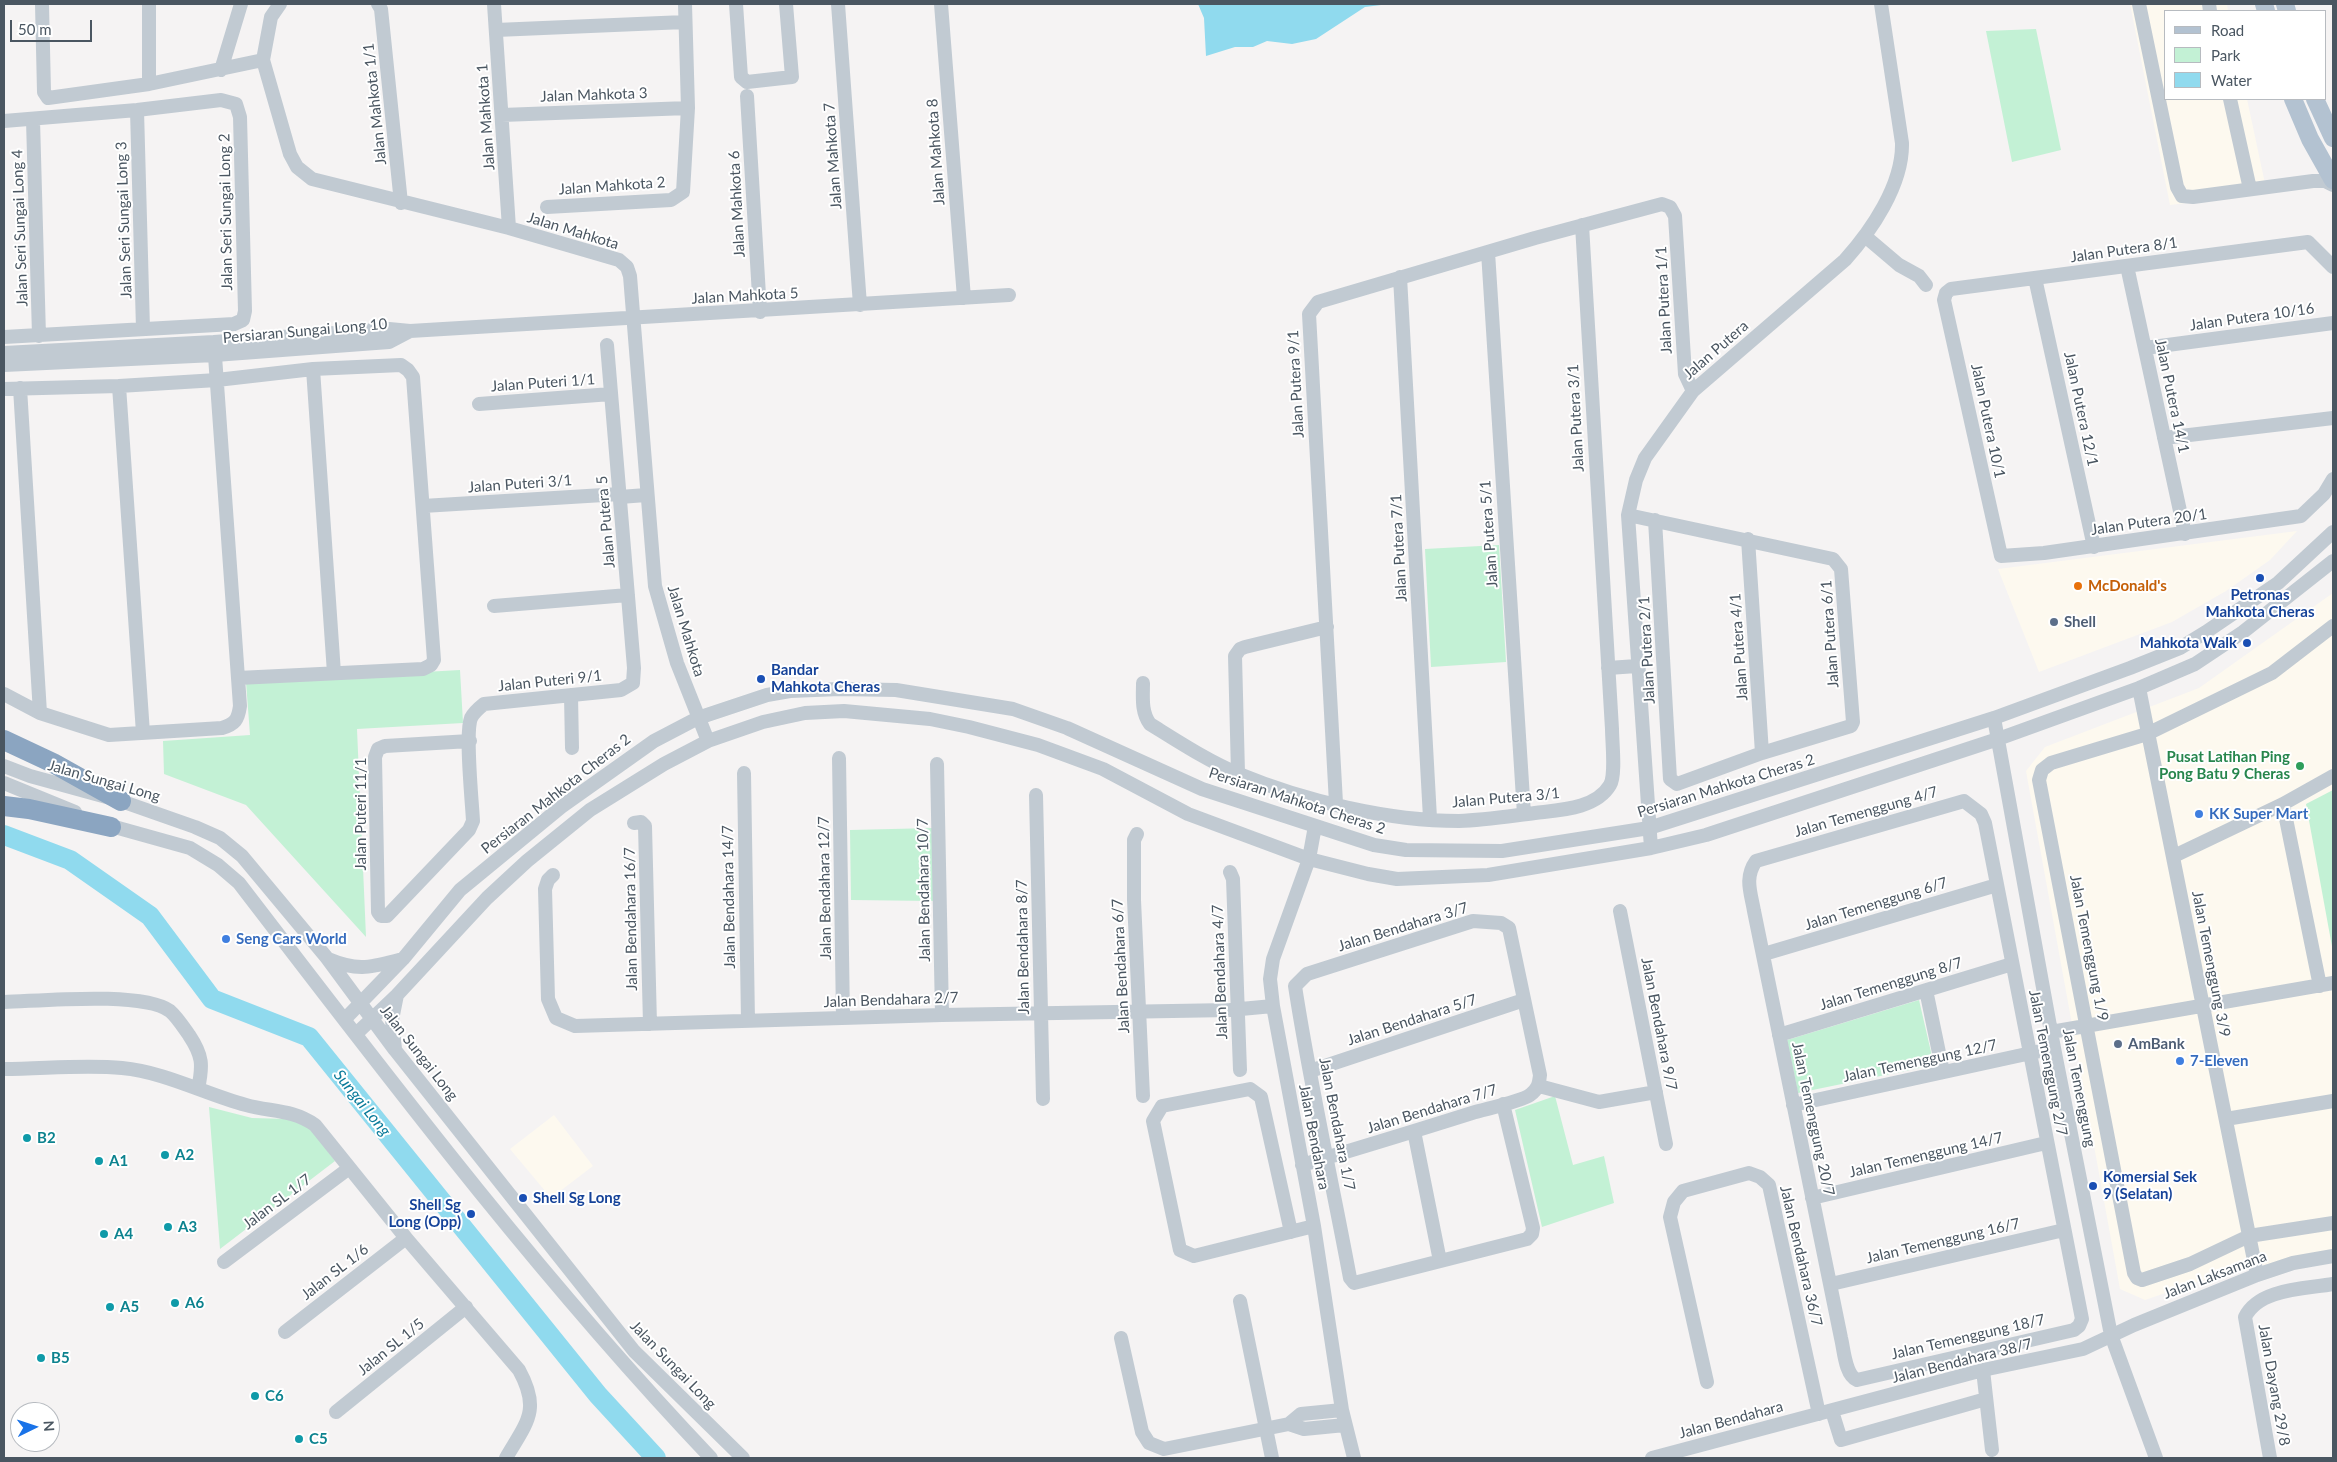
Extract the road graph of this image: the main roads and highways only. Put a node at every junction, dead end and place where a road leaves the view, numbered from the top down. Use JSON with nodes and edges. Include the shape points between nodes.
{"nodes":[{"id":1,"x":2293,"y":100,"type":"edge"},
{"id":2,"x":2315,"y":100,"type":"edge"},
{"id":3,"x":2333,"y":138,"type":"edge"},
{"id":4,"x":2333,"y":180,"type":"edge"},
{"id":5,"x":4,"y":740,"type":"edge"},
{"id":6,"x":121,"y":801,"type":"road end"},
{"id":7,"x":4,"y":806,"type":"edge"},
{"id":8,"x":111,"y":827,"type":"road end"}],
"edges":[{"from":1,"to":4,"type":"main road"},
{"from":2,"to":3,"type":"main road"},
{"from":5,"to":6,"type":"highway"},
{"from":7,"to":8,"type":"highway"}]}
